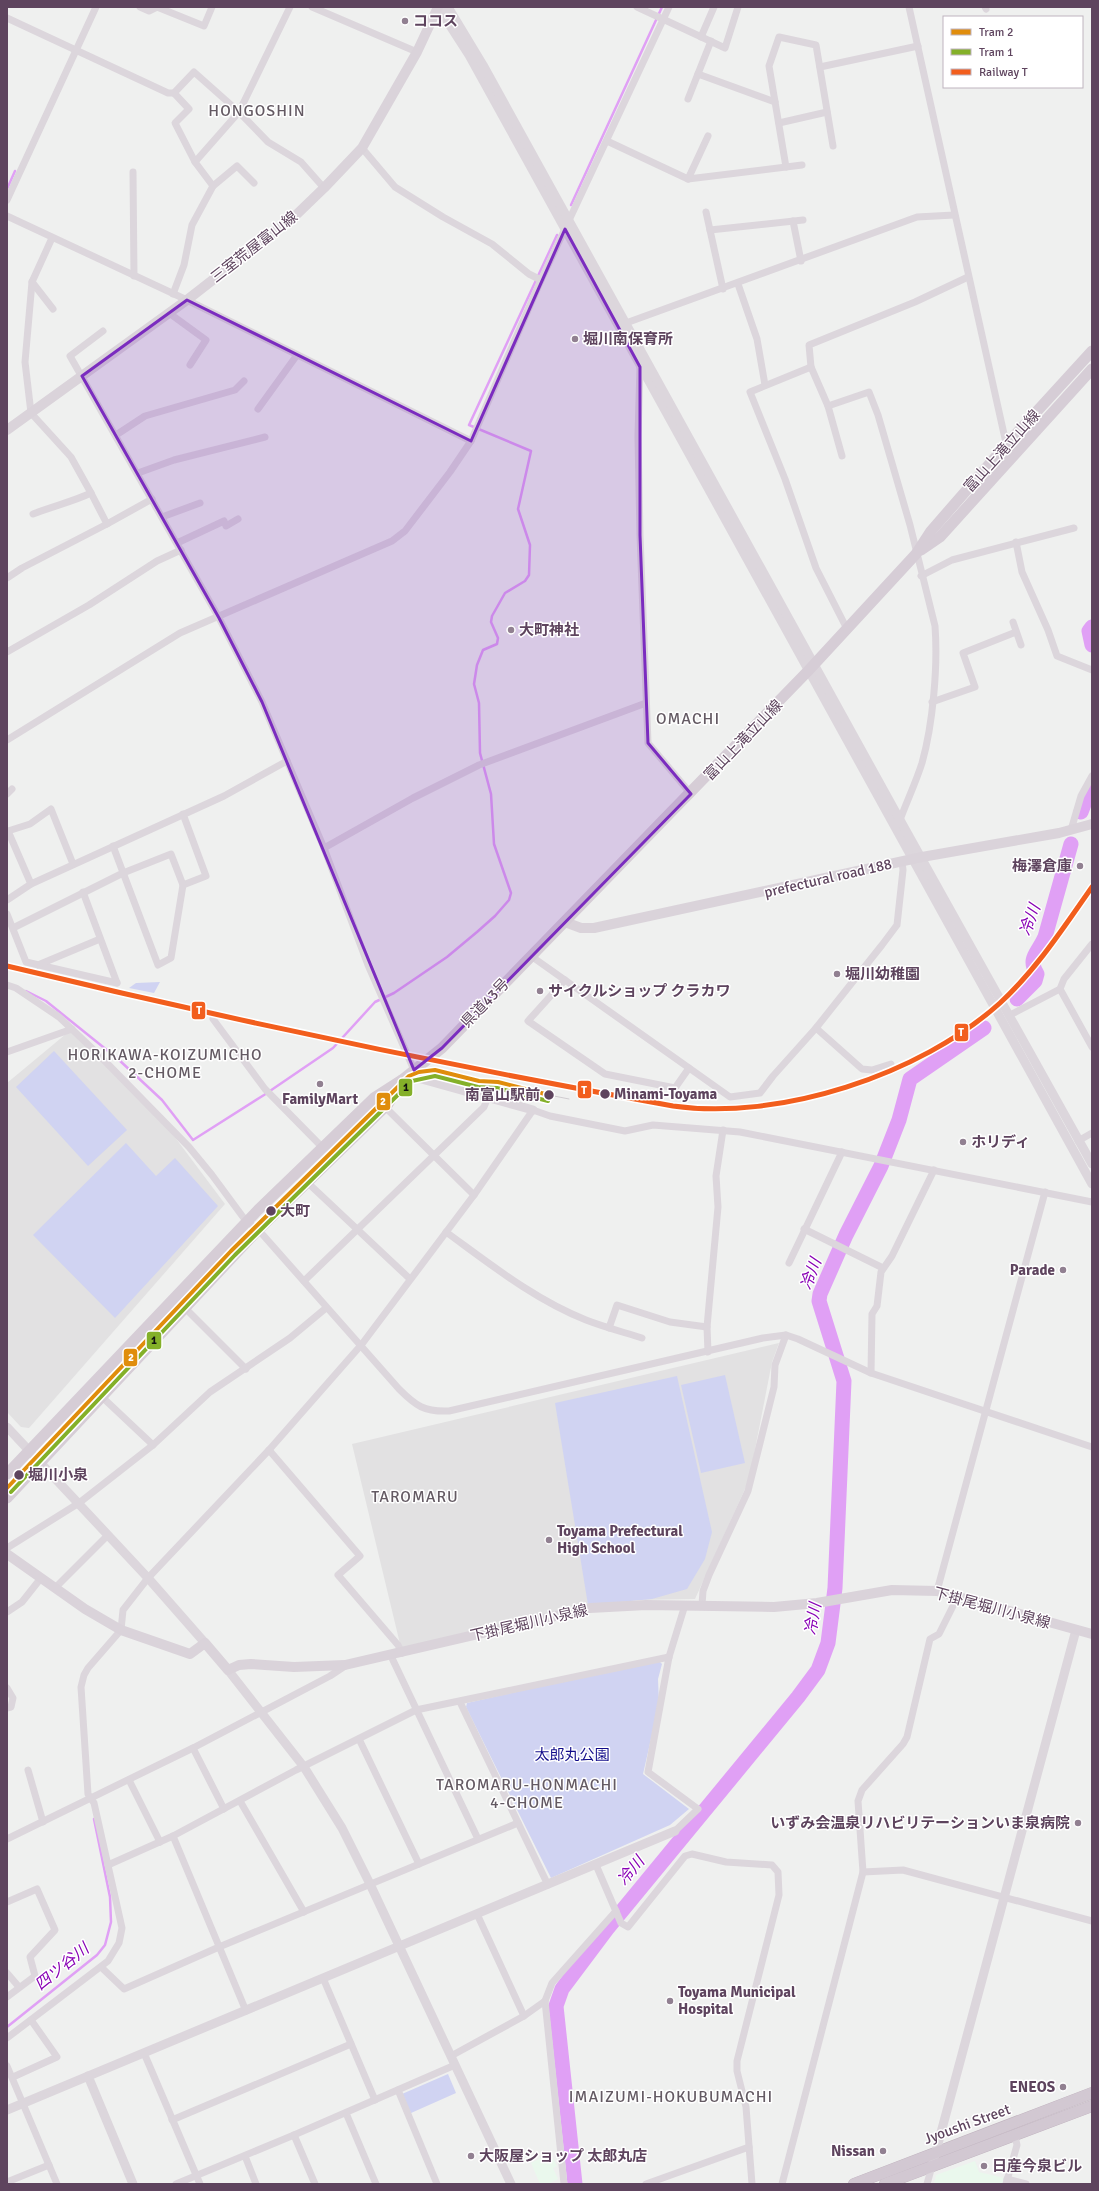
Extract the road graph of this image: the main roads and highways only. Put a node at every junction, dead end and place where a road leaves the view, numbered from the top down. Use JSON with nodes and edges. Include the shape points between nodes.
{"nodes":[{"id":1,"x":438,"y":7,"type":"edge"},
{"id":2,"x":1092,"y":351,"type":"edge"},
{"id":3,"x":1092,"y":369,"type":"edge"},
{"id":4,"x":7,"y":430,"type":"edge"},
{"id":5,"x":916,"y":554,"type":"junction"},
{"id":6,"x":1092,"y":824,"type":"edge"},
{"id":7,"x":565,"y":922,"type":"junction"},
{"id":8,"x":402,"y":1080,"type":"junction"},
{"id":9,"x":7,"y":1474,"type":"edge"},
{"id":10,"x":7,"y":1498,"type":"edge"},
{"id":11,"x":7,"y":1554,"type":"edge"},
{"id":12,"x":1092,"y":1634,"type":"edge"},
{"id":13,"x":1092,"y":2093,"type":"edge"},
{"id":14,"x":1092,"y":2106,"type":"edge"},
{"id":15,"x":854,"y":2184,"type":"edge"},
{"id":16,"x":885,"y":2184,"type":"edge"}],
"edges":[{"from":1,"to":4,"type":"main road","name":"三室荒屋富山線","via":[[417,52],[362,148],[324,188],[296,215],[187,300]]},
{"from":2,"to":5,"type":"main road","name":"富山上滝立山線","via":[[931,531]]},
{"from":3,"to":5,"type":"main road","name":"富山上滝立山線","via":[[940,537]]},
{"from":5,"to":7,"type":"main road","name":"富山上滝立山線","via":[[691,794]]},
{"from":6,"to":7,"type":"main road","name":"prefectural road 188","via":[[594,928],[581,928]]},
{"from":7,"to":8,"type":"main road","name":"県道43号","via":[[442,1048]]},
{"from":8,"to":9,"type":"main road","via":[[374,1098],[246,1221]]},
{"from":8,"to":10,"type":"main road","via":[[385,1107],[257,1231]]},
{"from":11,"to":12,"type":"main road","name":"下掛尾堀川小泉線","via":[[85,1609],[121,1630],[190,1654],[204,1643],[228,1670],[238,1665],[251,1664],[294,1667],[345,1665],[590,1608],[646,1605],[774,1607],[817,1603],[892,1590],[937,1591]]},
{"from":13,"to":15,"type":"highway","name":"Jyoushi Street"},
{"from":14,"to":16,"type":"highway","name":"Jyoushi Street"}]}
